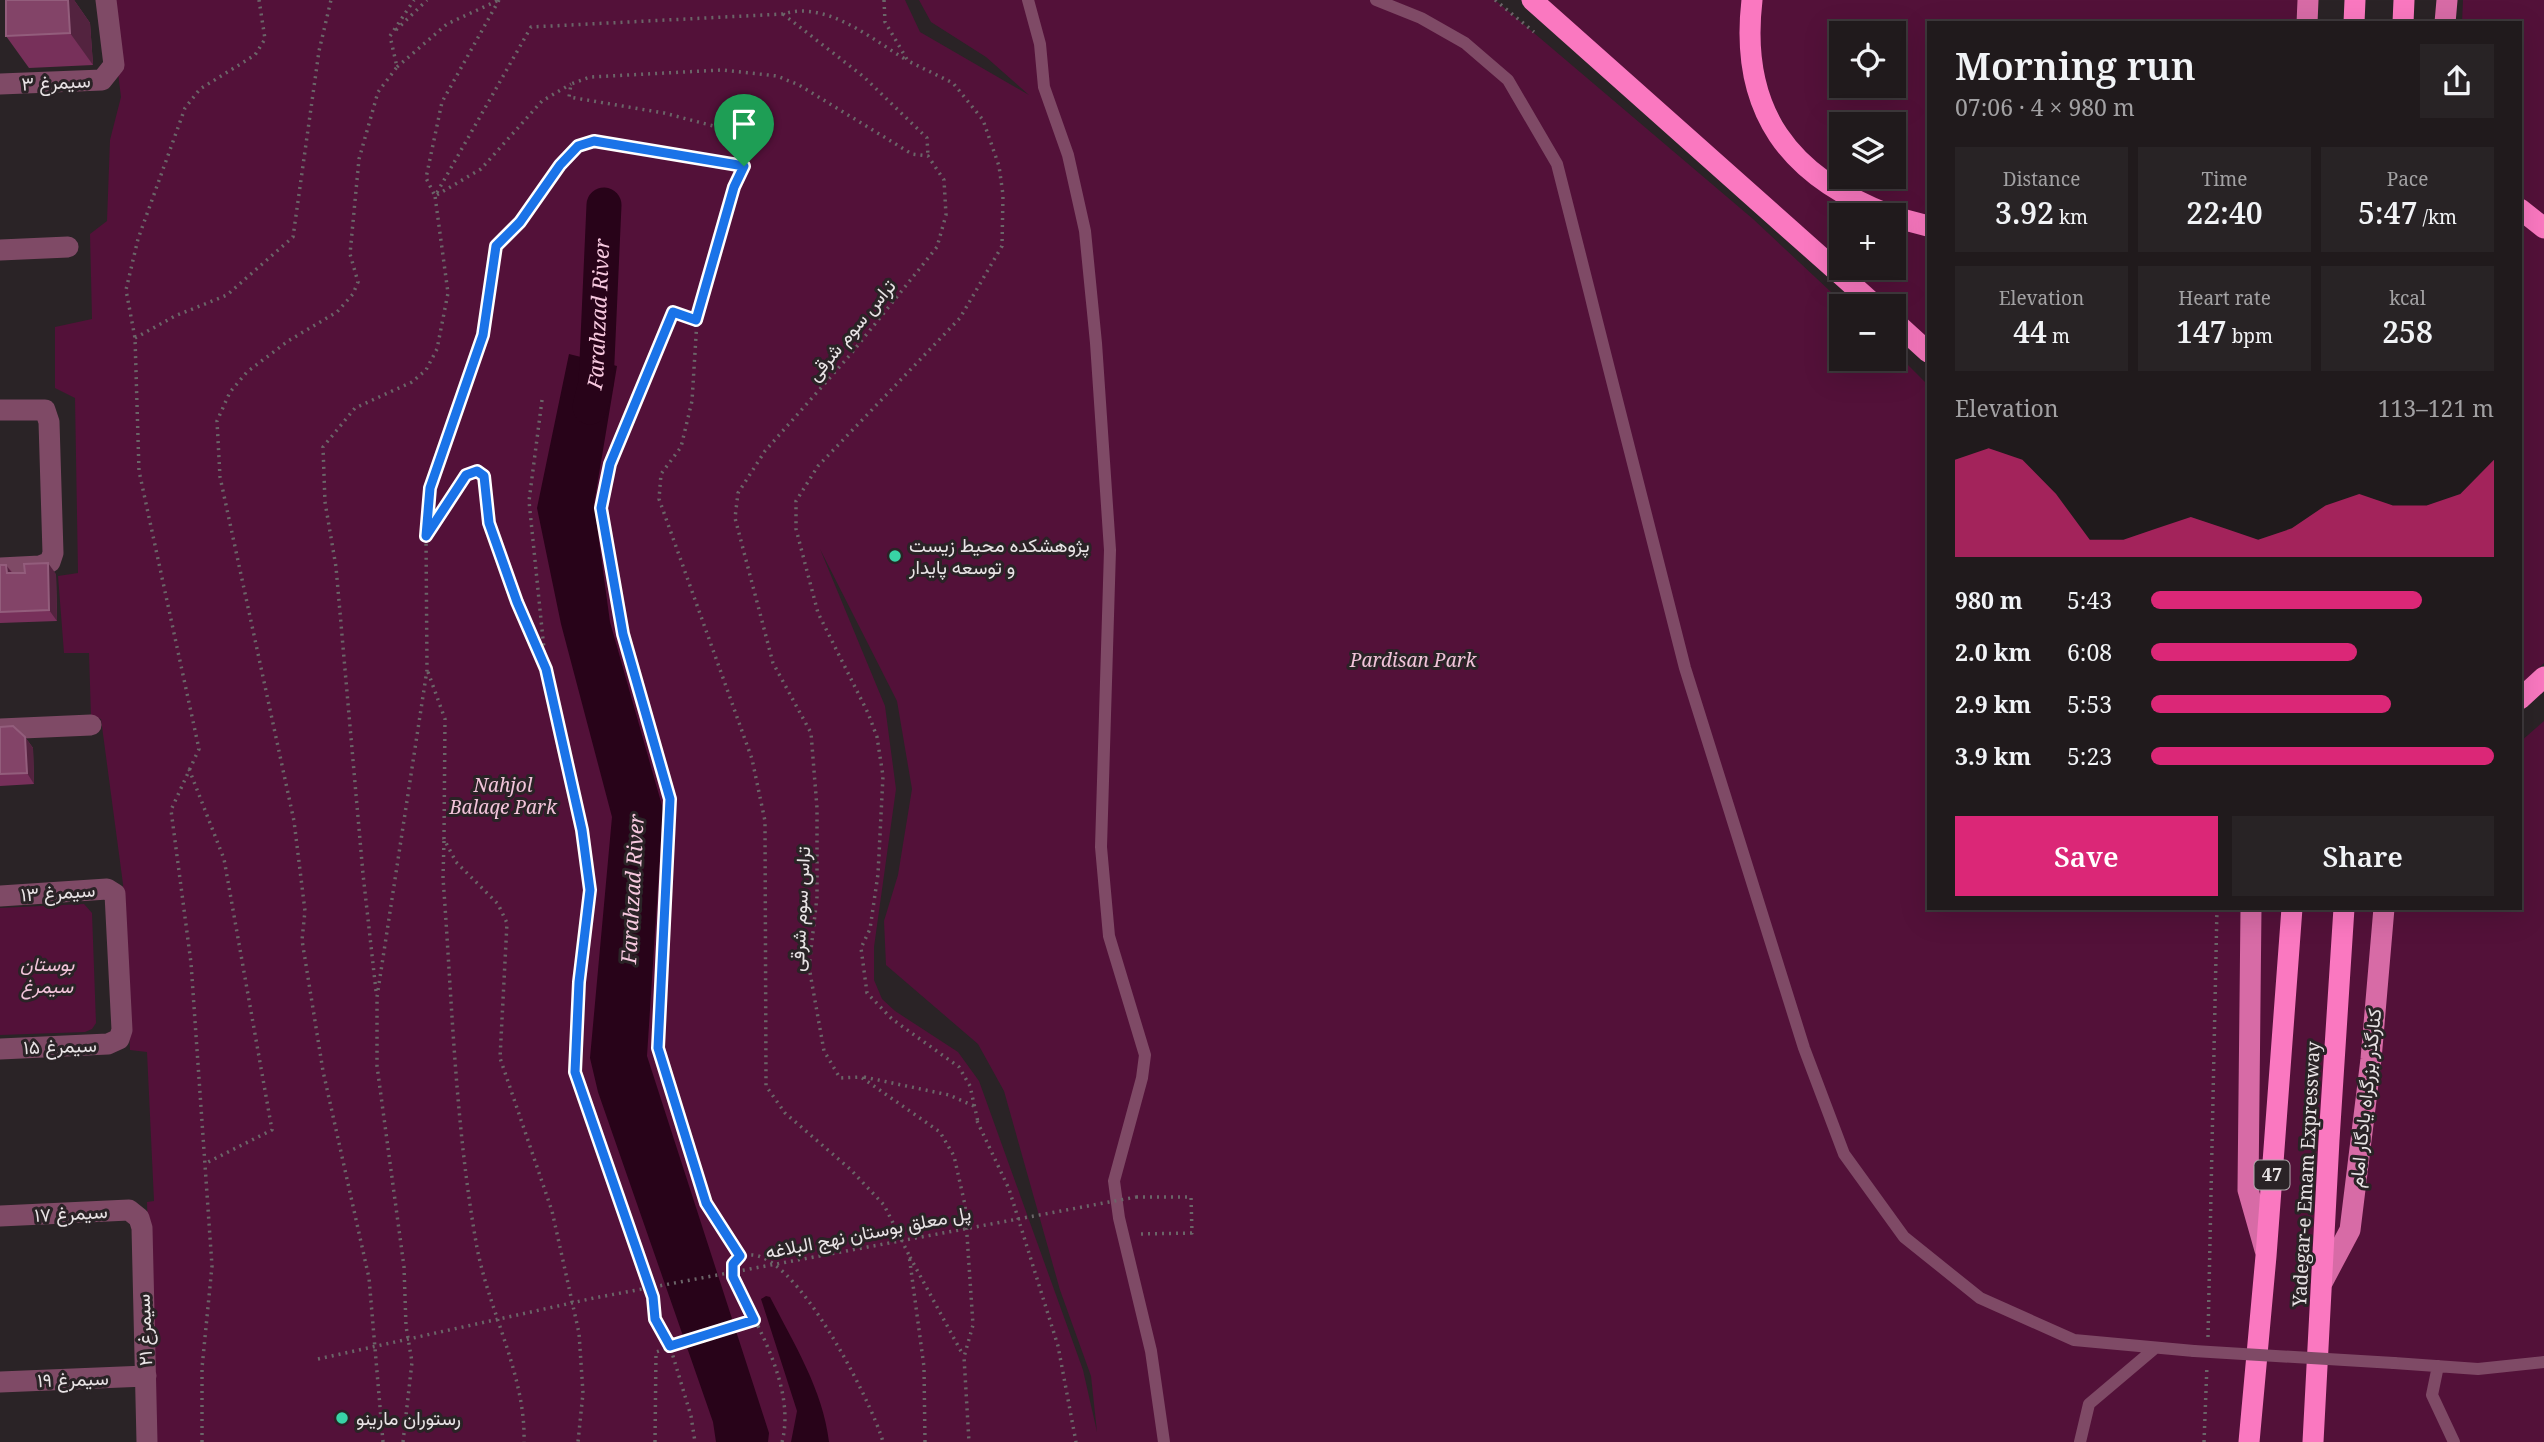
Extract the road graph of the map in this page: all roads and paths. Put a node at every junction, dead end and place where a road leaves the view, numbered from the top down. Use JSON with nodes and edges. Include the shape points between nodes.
{"nodes":[{"id":1,"x":106,"y":0,"type":"edge"},
{"id":2,"x":259,"y":0,"type":"edge"},
{"id":3,"x":331,"y":0,"type":"edge"},
{"id":4,"x":414,"y":0,"type":"edge"},
{"id":5,"x":426,"y":0,"type":"edge"},
{"id":6,"x":884,"y":0,"type":"edge"},
{"id":7,"x":1028,"y":0,"type":"edge"},
{"id":8,"x":1376,"y":0,"type":"edge"},
{"id":9,"x":1532,"y":0,"type":"edge"},
{"id":10,"x":1752,"y":0,"type":"edge"},
{"id":11,"x":2308,"y":0,"type":"edge"},
{"id":12,"x":2355,"y":0,"type":"edge"},
{"id":13,"x":2404,"y":0,"type":"edge"},
{"id":14,"x":2447,"y":0,"type":"edge"},
{"id":15,"x":783,"y":14,"type":"junction"},
{"id":16,"x":2307,"y":21,"type":"edge"},
{"id":17,"x":2354,"y":21,"type":"edge"},
{"id":18,"x":2403,"y":21,"type":"edge"},
{"id":19,"x":2445,"y":21,"type":"edge"},
{"id":20,"x":390,"y":36,"type":"junction"},
{"id":21,"x":908,"y":61,"type":"junction"},
{"id":22,"x":397,"y":67,"type":"junction"},
{"id":23,"x":0,"y":84,"type":"edge"},
{"id":24,"x":571,"y":84,"type":"junction"},
{"id":25,"x":928,"y":156,"type":"junction"},
{"id":26,"x":744,"y":166,"type":"junction"},
{"id":27,"x":435,"y":196,"type":"junction"},
{"id":28,"x":1858,"y":203,"type":"edge"},
{"id":29,"x":2522,"y":211,"type":"edge"},
{"id":30,"x":1906,"y":220,"type":"edge"},
{"id":31,"x":1927,"y":226,"type":"edge"},
{"id":32,"x":2544,"y":228,"type":"edge"},
{"id":33,"x":68,"y":247,"type":"dead end"},
{"id":34,"x":0,"y":250,"type":"edge"},
{"id":35,"x":1863,"y":294,"type":"edge"},
{"id":36,"x":696,"y":320,"type":"junction"},
{"id":37,"x":1906,"y":332,"type":"edge"},
{"id":38,"x":135,"y":338,"type":"junction"},
{"id":39,"x":1927,"y":351,"type":"edge"},
{"id":40,"x":542,"y":400,"type":"dead end"},
{"id":41,"x":0,"y":410,"type":"edge"},
{"id":42,"x":426,"y":536,"type":"junction"},
{"id":43,"x":0,"y":568,"type":"edge"},
{"id":44,"x":546,"y":669,"type":"junction"},
{"id":45,"x":427,"y":670,"type":"junction"},
{"id":46,"x":2544,"y":677,"type":"edge"},
{"id":47,"x":2522,"y":697,"type":"edge"},
{"id":48,"x":91,"y":725,"type":"dead end"},
{"id":49,"x":0,"y":729,"type":"edge"},
{"id":50,"x":189,"y":769,"type":"junction"},
{"id":51,"x":444,"y":839,"type":"junction"},
{"id":52,"x":0,"y":896,"type":"edge"},
{"id":53,"x":2217,"y":910,"type":"edge"},
{"id":54,"x":2251,"y":910,"type":"edge"},
{"id":55,"x":2292,"y":910,"type":"edge"},
{"id":56,"x":2344,"y":910,"type":"edge"},
{"id":57,"x":2384,"y":910,"type":"edge"},
{"id":58,"x":377,"y":997,"type":"junction"},
{"id":59,"x":120,"y":1039,"type":"joint"},
{"id":60,"x":0,"y":1049,"type":"edge"},
{"id":61,"x":861,"y":1077,"type":"junction"},
{"id":62,"x":978,"y":1122,"type":"junction"},
{"id":63,"x":206,"y":1163,"type":"junction"},
{"id":64,"x":0,"y":1216,"type":"edge"},
{"id":65,"x":139,"y":1218,"type":"joint"},
{"id":66,"x":1123,"y":1235,"type":"junction"},
{"id":67,"x":909,"y":1255,"type":"junction"},
{"id":68,"x":740,"y":1256,"type":"junction"},
{"id":69,"x":2266,"y":1256,"type":"junction"},
{"id":70,"x":2323,"y":1281,"type":"junction"},
{"id":71,"x":754,"y":1320,"type":"junction"},
{"id":72,"x":670,"y":1346,"type":"junction"},
{"id":73,"x":2154,"y":1349,"type":"junction"},
{"id":74,"x":2201,"y":1350,"type":"junction"},
{"id":75,"x":964,"y":1357,"type":"junction"},
{"id":76,"x":318,"y":1359,"type":"dead end"},
{"id":77,"x":2207,"y":1363,"type":"dead end"},
{"id":78,"x":2544,"y":1363,"type":"edge"},
{"id":79,"x":2438,"y":1366,"type":"junction"},
{"id":80,"x":146,"y":1376,"type":"junction"},
{"id":81,"x":0,"y":1381,"type":"edge"},
{"id":82,"x":148,"y":1442,"type":"edge"},
{"id":83,"x":202,"y":1442,"type":"edge"},
{"id":84,"x":383,"y":1442,"type":"edge"},
{"id":85,"x":403,"y":1442,"type":"edge"},
{"id":86,"x":524,"y":1442,"type":"edge"},
{"id":87,"x":578,"y":1442,"type":"edge"},
{"id":88,"x":655,"y":1442,"type":"edge"},
{"id":89,"x":695,"y":1442,"type":"edge"},
{"id":90,"x":782,"y":1442,"type":"edge"},
{"id":91,"x":883,"y":1442,"type":"edge"},
{"id":92,"x":925,"y":1442,"type":"edge"},
{"id":93,"x":969,"y":1442,"type":"edge"},
{"id":94,"x":1076,"y":1442,"type":"edge"},
{"id":95,"x":1164,"y":1442,"type":"edge"},
{"id":96,"x":2080,"y":1442,"type":"edge"},
{"id":97,"x":2204,"y":1442,"type":"edge"},
{"id":98,"x":2249,"y":1442,"type":"edge"},
{"id":99,"x":2314,"y":1442,"type":"edge"},
{"id":100,"x":2454,"y":1442,"type":"edge"}],
"edges":[{"from":1,"to":23,"type":"street","name":"سیمرغ ۳","via":[[114,65],[103,80]]},
{"from":2,"to":38,"type":"path","via":[[265,39],[255,55],[200,89],[185,108],[138,239],[126,290]]},
{"from":3,"to":38,"type":"path","via":[[319,51],[293,237],[228,295],[174,316]]},
{"from":4,"to":20,"type":"path"},
{"from":5,"to":20,"type":"path"},
{"from":6,"to":21,"type":"path","via":[[885,23]]},
{"from":7,"to":66,"type":"lane","via":[[1040,44],[1044,87],[1068,155],[1085,231],[1096,343],[1110,550],[1101,846],[1109,936],[1145,1055],[1114,1181]]},
{"from":8,"to":73,"type":"lane","via":[[1422,18],[1465,43],[1508,80],[1557,164],[1685,668],[1804,1048],[1844,1154],[1904,1237],[1980,1298],[2074,1339]]},
{"from":9,"to":35,"type":"highway"},
{"from":10,"to":28,"type":"highway","via":[[1751,56],[1756,87],[1782,140],[1827,186]]},
{"from":11,"to":16,"type":"main road"},
{"from":12,"to":17,"type":"highway"},
{"from":13,"to":18,"type":"highway"},
{"from":14,"to":19,"type":"main road"},
{"from":15,"to":21,"type":"path","via":[[795,10],[839,19]]},
{"from":15,"to":25,"type":"path","via":[[864,77],[927,138]]},
{"from":15,"to":27,"type":"path","via":[[531,27]]},
{"from":20,"to":22,"type":"path"},
{"from":21,"to":62,"type":"path","via":[[953,83],[983,120],[999,166],[1002,246],[960,318],[818,466],[803,486],[794,512],[818,613],[873,725],[883,776],[878,874],[870,929],[861,947],[867,993],[892,1019],[959,1067],[970,1086]]},
{"from":22,"to":27,"type":"path","via":[[447,24],[499,0],[442,102],[426,178]]},
{"from":22,"to":84,"type":"path","via":[[377,92],[359,159],[350,254],[358,282],[353,294],[337,312],[247,372],[230,392],[217,421],[220,477],[294,821],[305,911],[302,940],[323,1071],[369,1278]]},
{"from":24,"to":25,"type":"path","via":[[612,74],[722,70],[778,76],[912,154]]},
{"from":24,"to":26,"type":"path","via":[[569,97],[664,113],[748,135],[751,154]]},
{"from":24,"to":27,"type":"path","via":[[542,101],[481,169]]},
{"from":25,"to":61,"type":"path","name":"تراس سوم شرقی","via":[[944,180],[946,215],[937,247],[765,451],[738,493],[735,518],[773,663],[811,733],[817,897],[809,967],[824,1052],[840,1078]]},
{"from":26,"to":36,"type":"path"},
{"from":26,"to":42,"type":"path","via":[[594,141],[578,146],[560,165],[520,222],[496,246],[483,335],[430,488]]},
{"from":27,"to":58,"type":"path","via":[[448,293],[437,349],[426,370],[412,382],[355,408],[323,447]]},
{"from":29,"to":32,"type":"highway"},
{"from":30,"to":31,"type":"highway"},
{"from":33,"to":34,"type":"street"},
{"from":36,"to":67,"type":"path","via":[[692,401],[681,447],[661,474],[659,499],[761,789],[766,1086],[785,1113],[884,1205]]},
{"from":36,"to":68,"type":"path","via":[[673,312],[610,464],[601,508],[623,634],[670,799],[658,1048],[706,1203]]},
{"from":37,"to":39,"type":"highway"},
{"from":38,"to":50,"type":"path","via":[[139,471],[197,731],[199,748]]},
{"from":40,"to":44,"type":"path","via":[[529,501]]},
{"from":41,"to":43,"type":"street","via":[[45,410],[52,540],[50,562]]},
{"from":42,"to":44,"type":"path","via":[[466,475],[477,471],[484,476],[489,523]]},
{"from":42,"to":45,"type":"path"},
{"from":44,"to":72,"type":"path","via":[[582,830],[590,890],[575,1072],[653,1297],[655,1319]]},
{"from":45,"to":51,"type":"path","via":[[445,719]]},
{"from":45,"to":58,"type":"path"},
{"from":46,"to":47,"type":"highway"},
{"from":48,"to":49,"type":"street"},
{"from":50,"to":63,"type":"path","via":[[171,810],[191,963]]},
{"from":50,"to":63,"type":"path","via":[[225,859],[272,1130]]},
{"from":51,"to":86,"type":"path","via":[[463,1164],[476,1246],[520,1400]]},
{"from":51,"to":87,"type":"path","via":[[456,862],[498,904],[506,923],[500,1058],[552,1211],[579,1333],[583,1394]]},
{"from":52,"to":59,"type":"street","name":"سیمرغ ۱۳","via":[[107,889],[115,894]]},
{"from":53,"to":74,"type":"path"},
{"from":54,"to":69,"type":"main road","via":[[2248,1189]]},
{"from":55,"to":69,"type":"highway","name":"Yadegar-e Emam Expressway","number":"47"},
{"from":56,"to":70,"type":"highway","name":"Yadegar-e Emam Expressway"},
{"from":57,"to":70,"type":"main road","name":"کنارگذر بزرگراه یادگار امام","via":[[2350,1230]]},
{"from":58,"to":85,"type":"path","via":[[377,1066],[412,1362]]},
{"from":59,"to":60,"type":"street","name":"سیمرغ ۱۵","via":[[108,1044]]},
{"from":61,"to":62,"type":"path","name":"تراس سوم شرقی","via":[[949,1095],[974,1105]]},
{"from":61,"to":75,"type":"path","name":"تراس سوم شرقی","via":[[940,1132],[954,1156],[965,1205],[973,1325]]},
{"from":62,"to":94,"type":"path","name":"تراس سوم شرقی","via":[[1009,1189],[1058,1346]]},
{"from":63,"to":83,"type":"path","via":[[212,1266],[202,1368]]},
{"from":64,"to":65,"type":"street","name":"سیمرغ ۱۷","via":[[129,1210]]},
{"from":65,"to":80,"type":"street","name":"سیمرغ ۲۱"},
{"from":66,"to":76,"type":"path","name":"پل معلق بوستان نهج البلاغه","bridge":true,"via":[[1192,1233],[1191,1197],[1136,1198],[605,1296]]},
{"from":66,"to":95,"type":"lane","via":[[1151,1351]]},
{"from":67,"to":75,"type":"path"},
{"from":67,"to":92,"type":"path","via":[[924,1367]]},
{"from":68,"to":71,"type":"path","via":[[733,1264],[733,1277]]},
{"from":68,"to":91,"type":"path","via":[[755,1252],[786,1274],[806,1298],[862,1385]]},
{"from":69,"to":98,"type":"highway","name":"Yadegar-e Emam Expressway","number":"47"},
{"from":70,"to":99,"type":"highway","name":"Yadegar-e Emam Expressway"},
{"from":71,"to":72,"type":"path"},
{"from":71,"to":90,"type":"path","via":[[786,1408]]},
{"from":72,"to":88,"type":"path","via":[[656,1352]]},
{"from":72,"to":89,"type":"path"},
{"from":73,"to":74,"type":"lane"},
{"from":73,"to":96,"type":"lane","via":[[2089,1404]]},
{"from":74,"to":79,"type":"lane","bridge":true},
{"from":75,"to":93,"type":"path","name":"تراس سوم شرقی"},
{"from":77,"to":97,"type":"path"},
{"from":78,"to":79,"type":"lane","via":[[2478,1369]]},
{"from":79,"to":100,"type":"lane","via":[[2432,1395]]},
{"from":80,"to":81,"type":"street","name":"سیمرغ ۱۹"},
{"from":80,"to":82,"type":"street","name":"سیمرغ ۲۱"}]}
